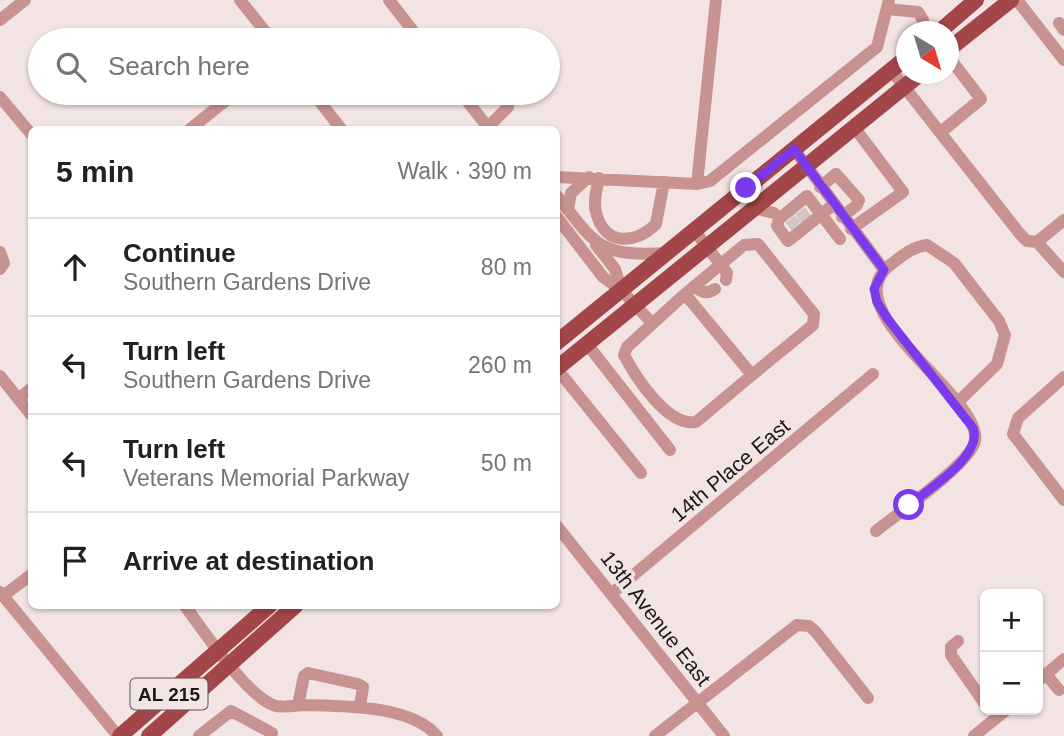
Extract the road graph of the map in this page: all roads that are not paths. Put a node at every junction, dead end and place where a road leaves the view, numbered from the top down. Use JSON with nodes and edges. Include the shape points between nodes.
{"nodes":[{"id":1,"x":25,"y":0,"type":"edge"},
{"id":2,"x":240,"y":0,"type":"edge"},
{"id":3,"x":389,"y":0,"type":"edge"},
{"id":4,"x":716,"y":0,"type":"edge"},
{"id":5,"x":976,"y":0,"type":"edge"},
{"id":6,"x":1014,"y":0,"type":"edge"},
{"id":7,"x":888,"y":4,"type":"edge"},
{"id":8,"x":0,"y":20,"type":"edge"},
{"id":9,"x":923,"y":21,"type":"edge"},
{"id":10,"x":952,"y":21,"type":"edge"},
{"id":11,"x":262,"y":28,"type":"edge"},
{"id":12,"x":411,"y":28,"type":"edge"},
{"id":13,"x":959,"y":42,"type":"edge"},
{"id":14,"x":1064,"y":60,"type":"edge"},
{"id":15,"x":896,"y":66,"type":"edge"},
{"id":16,"x":891,"y":70,"type":"junction"},
{"id":17,"x":959,"y":70,"type":"edge"},
{"id":18,"x":907,"y":84,"type":"edge"},
{"id":19,"x":904,"y":86,"type":"junction"},
{"id":20,"x":0,"y":97,"type":"edge"},
{"id":21,"x":220,"y":105,"type":"edge"},
{"id":22,"x":322,"y":105,"type":"edge"},
{"id":23,"x":471,"y":105,"type":"edge"},
{"id":24,"x":508,"y":105,"type":"edge"},
{"id":25,"x":193,"y":126,"type":"edge"},
{"id":26,"x":339,"y":126,"type":"edge"},
{"id":27,"x":488,"y":126,"type":"edge"},
{"id":28,"x":492,"y":126,"type":"edge"},
{"id":29,"x":854,"y":127,"type":"junction"},
{"id":30,"x":28,"y":130,"type":"edge"},
{"id":31,"x":941,"y":132,"type":"junction"},
{"id":32,"x":794,"y":149,"type":"junction"},
{"id":33,"x":805,"y":167,"type":"junction"},
{"id":34,"x":594,"y":177,"type":"junction"},
{"id":35,"x":560,"y":178,"type":"edge"},
{"id":36,"x":572,"y":179,"type":"junction"},
{"id":37,"x":664,"y":182,"type":"junction"},
{"id":38,"x":697,"y":184,"type":"junction"},
{"id":39,"x":560,"y":186,"type":"edge"},
{"id":40,"x":820,"y":187,"type":"junction"},
{"id":41,"x":771,"y":194,"type":"junction"},
{"id":42,"x":833,"y":205,"type":"junction"},
{"id":43,"x":754,"y":208,"type":"junction"},
{"id":44,"x":562,"y":213,"type":"edge"},
{"id":45,"x":822,"y":214,"type":"junction"},
{"id":46,"x":842,"y":216,"type":"junction"},
{"id":47,"x":794,"y":218,"type":"junction"},
{"id":48,"x":1064,"y":220,"type":"edge"},
{"id":49,"x":851,"y":229,"type":"junction"},
{"id":50,"x":695,"y":230,"type":"junction"},
{"id":51,"x":724,"y":233,"type":"junction"},
{"id":52,"x":591,"y":239,"type":"junction"},
{"id":53,"x":840,"y":239,"type":"dead end"},
{"id":54,"x":1037,"y":242,"type":"junction"},
{"id":55,"x":707,"y":246,"type":"junction"},
{"id":56,"x":0,"y":252,"type":"edge"},
{"id":57,"x":668,"y":253,"type":"junction"},
{"id":58,"x":732,"y":256,"type":"junction"},
{"id":59,"x":721,"y":265,"type":"junction"},
{"id":60,"x":0,"y":269,"type":"edge"},
{"id":61,"x":884,"y":270,"type":"junction"},
{"id":62,"x":1064,"y":272,"type":"edge"},
{"id":63,"x":726,"y":280,"type":"dead end"},
{"id":64,"x":715,"y":289,"type":"dead end"},
{"id":65,"x":621,"y":290,"type":"junction"},
{"id":66,"x":690,"y":290,"type":"junction"},
{"id":67,"x":634,"y":306,"type":"junction"},
{"id":68,"x":652,"y":323,"type":"junction"},
{"id":69,"x":560,"y":340,"type":"edge"},
{"id":70,"x":587,"y":344,"type":"junction"},
{"id":71,"x":560,"y":366,"type":"edge"},
{"id":72,"x":560,"y":373,"type":"edge"},
{"id":73,"x":873,"y":374,"type":"dead end"},
{"id":74,"x":752,"y":375,"type":"junction"},
{"id":75,"x":0,"y":376,"type":"edge"},
{"id":76,"x":1064,"y":377,"type":"edge"},
{"id":77,"x":28,"y":391,"type":"edge"},
{"id":78,"x":18,"y":399,"type":"junction"},
{"id":79,"x":956,"y":404,"type":"junction"},
{"id":80,"x":28,"y":411,"type":"edge"},
{"id":81,"x":670,"y":450,"type":"dead end"},
{"id":82,"x":641,"y":473,"type":"dead end"},
{"id":83,"x":1064,"y":500,"type":"edge"},
{"id":84,"x":560,"y":530,"type":"edge"},
{"id":85,"x":876,"y":531,"type":"dead end"},
{"id":86,"x":28,"y":577,"type":"edge"},
{"id":87,"x":1,"y":594,"type":"edge"},
{"id":88,"x":611,"y":594,"type":"junction"},
{"id":89,"x":187,"y":609,"type":"edge"},
{"id":90,"x":266,"y":609,"type":"edge"},
{"id":91,"x":292,"y":609,"type":"edge"},
{"id":92,"x":958,"y":640,"type":"dead end"},
{"id":93,"x":219,"y":651,"type":"junction"},
{"id":94,"x":1064,"y":659,"type":"edge"},
{"id":95,"x":230,"y":665,"type":"junction"},
{"id":96,"x":1043,"y":676,"type":"edge"},
{"id":97,"x":1043,"y":678,"type":"edge"},
{"id":98,"x":1059,"y":690,"type":"dead end"},
{"id":99,"x":980,"y":697,"type":"edge"},
{"id":100,"x":868,"y":698,"type":"dead end"},
{"id":101,"x":697,"y":702,"type":"junction"},
{"id":102,"x":298,"y":705,"type":"junction"},
{"id":103,"x":360,"y":706,"type":"junction"},
{"id":104,"x":275,"y":707,"type":"junction"},
{"id":105,"x":995,"y":715,"type":"edge"},
{"id":106,"x":272,"y":734,"type":"edge"},
{"id":107,"x":119,"y":736,"type":"edge"},
{"id":108,"x":149,"y":736,"type":"edge"},
{"id":109,"x":199,"y":736,"type":"edge"},
{"id":110,"x":437,"y":736,"type":"edge"},
{"id":111,"x":655,"y":736,"type":"edge"},
{"id":112,"x":724,"y":736,"type":"edge"},
{"id":113,"x":974,"y":736,"type":"edge"}],
"edges":[{"from":1,"to":8,"type":"street"},
{"from":2,"to":11,"type":"street"},
{"from":3,"to":12,"type":"street"},
{"from":4,"to":38,"type":"street"},
{"from":5,"to":10,"type":"main road"},
{"from":6,"to":13,"type":"main road"},
{"from":6,"to":14,"type":"street"},
{"from":7,"to":9,"type":"street","via":[[918,12]]},
{"from":7,"to":38,"type":"street","via":[[877,47],[710,181]]},
{"from":15,"to":16,"type":"main road"},
{"from":16,"to":19,"type":"street"},
{"from":16,"to":32,"type":"main road"},
{"from":17,"to":31,"type":"street","via":[[981,99]]},
{"from":18,"to":19,"type":"main road"},
{"from":19,"to":29,"type":"main road"},
{"from":19,"to":31,"type":"street"},
{"from":20,"to":30,"type":"street"},
{"from":21,"to":25,"type":"street"},
{"from":22,"to":26,"type":"street"},
{"from":23,"to":27,"type":"street"},
{"from":24,"to":28,"type":"street"},
{"from":29,"to":33,"type":"main road"},
{"from":29,"to":49,"type":"street","via":[[903,192]]},
{"from":31,"to":54,"type":"street","via":[[1020,234]]},
{"from":32,"to":33,"type":"street"},
{"from":32,"to":50,"type":"main road"},
{"from":33,"to":40,"type":"street"},
{"from":33,"to":41,"type":"main road"},
{"from":34,"to":36,"type":"street"},
{"from":34,"to":37,"type":"street"},
{"from":34,"to":37,"type":"street","via":[[597,215],[610,234],[621,239],[635,240],[656,224]]},
{"from":34,"to":44,"type":"street","via":[[571,193]]},
{"from":35,"to":36,"type":"street"},
{"from":36,"to":39,"type":"street"},
{"from":37,"to":38,"type":"street"},
{"from":40,"to":42,"type":"street"},
{"from":40,"to":46,"type":"street","via":[[836,174],[859,200]]},
{"from":41,"to":43,"type":"main road"},
{"from":41,"to":47,"type":"street"},
{"from":42,"to":45,"type":"street"},
{"from":42,"to":46,"type":"street"},
{"from":43,"to":47,"type":"street"},
{"from":43,"to":51,"type":"main road"},
{"from":44,"to":52,"type":"street"},
{"from":44,"to":65,"type":"street","via":[[603,277]]},
{"from":45,"to":47,"type":"street"},
{"from":45,"to":47,"type":"street","via":[[807,196]]},
{"from":45,"to":53,"type":"street"},
{"from":46,"to":49,"type":"street"},
{"from":48,"to":54,"type":"street"},
{"from":49,"to":61,"type":"street"},
{"from":50,"to":55,"type":"street"},
{"from":50,"to":57,"type":"main road"},
{"from":51,"to":55,"type":"main road"},
{"from":51,"to":58,"type":"street"},
{"from":52,"to":57,"type":"street","via":[[617,253]]},
{"from":52,"to":65,"type":"street","via":[[615,269]]},
{"from":54,"to":62,"type":"street"},
{"from":55,"to":59,"type":"street"},
{"from":55,"to":67,"type":"main road"},
{"from":56,"to":60,"type":"street","via":[[4,263]]},
{"from":57,"to":65,"type":"main road"},
{"from":58,"to":59,"type":"street"},
{"from":58,"to":74,"type":"street","via":[[744,245],[758,244],[814,314],[813,325]]},
{"from":59,"to":63,"type":"street"},
{"from":59,"to":66,"type":"street"},
{"from":61,"to":79,"type":"street","via":[[874,289],[877,302]]},
{"from":61,"to":79,"type":"street","via":[[927,244],[954,263],[999,321],[1004,335],[997,365]]},
{"from":64,"to":66,"type":"street"},
{"from":65,"to":67,"type":"street"},
{"from":65,"to":69,"type":"main road"},
{"from":66,"to":68,"type":"street"},
{"from":66,"to":74,"type":"street"},
{"from":67,"to":68,"type":"street"},
{"from":67,"to":70,"type":"main road"},
{"from":68,"to":74,"type":"street","via":[[624,355],[672,419],[696,422]]},
{"from":70,"to":71,"type":"main road"},
{"from":70,"to":81,"type":"street"},
{"from":72,"to":82,"type":"street"},
{"from":73,"to":88,"type":"street","name":"14th Place East"},
{"from":75,"to":78,"type":"street"},
{"from":76,"to":83,"type":"street","via":[[1013,427],[1013,434]]},
{"from":77,"to":78,"type":"street"},
{"from":78,"to":80,"type":"street"},
{"from":79,"to":85,"type":"street","via":[[973,428],[974,445],[959,464]]},
{"from":84,"to":88,"type":"street","name":"13th Avenue East"},
{"from":86,"to":87,"type":"street"},
{"from":87,"to":107,"type":"street"},
{"from":88,"to":101,"type":"street","name":"13th Avenue East"},
{"from":89,"to":93,"type":"street"},
{"from":90,"to":93,"type":"main road","number":"AL 215"},
{"from":91,"to":95,"type":"main road","number":"AL 215"},
{"from":92,"to":99,"type":"street","via":[[951,655]]},
{"from":93,"to":95,"type":"street"},
{"from":93,"to":107,"type":"main road","number":"AL 215"},
{"from":94,"to":96,"type":"street"},
{"from":95,"to":104,"type":"street"},
{"from":95,"to":108,"type":"main road","number":"AL 215"},
{"from":97,"to":98,"type":"street"},
{"from":100,"to":101,"type":"street","via":[[815,631],[803,624],[782,633]]},
{"from":101,"to":111,"type":"street"},
{"from":101,"to":112,"type":"street","name":"13th Avenue East"},
{"from":102,"to":103,"type":"street"},
{"from":102,"to":103,"type":"street","via":[[308,673],[363,687]]},
{"from":102,"to":104,"type":"street"},
{"from":103,"to":110,"type":"street","via":[[419,722]]},
{"from":104,"to":106,"type":"street"},
{"from":105,"to":113,"type":"street"},
{"from":106,"to":109,"type":"street","via":[[231,711]]}]}
